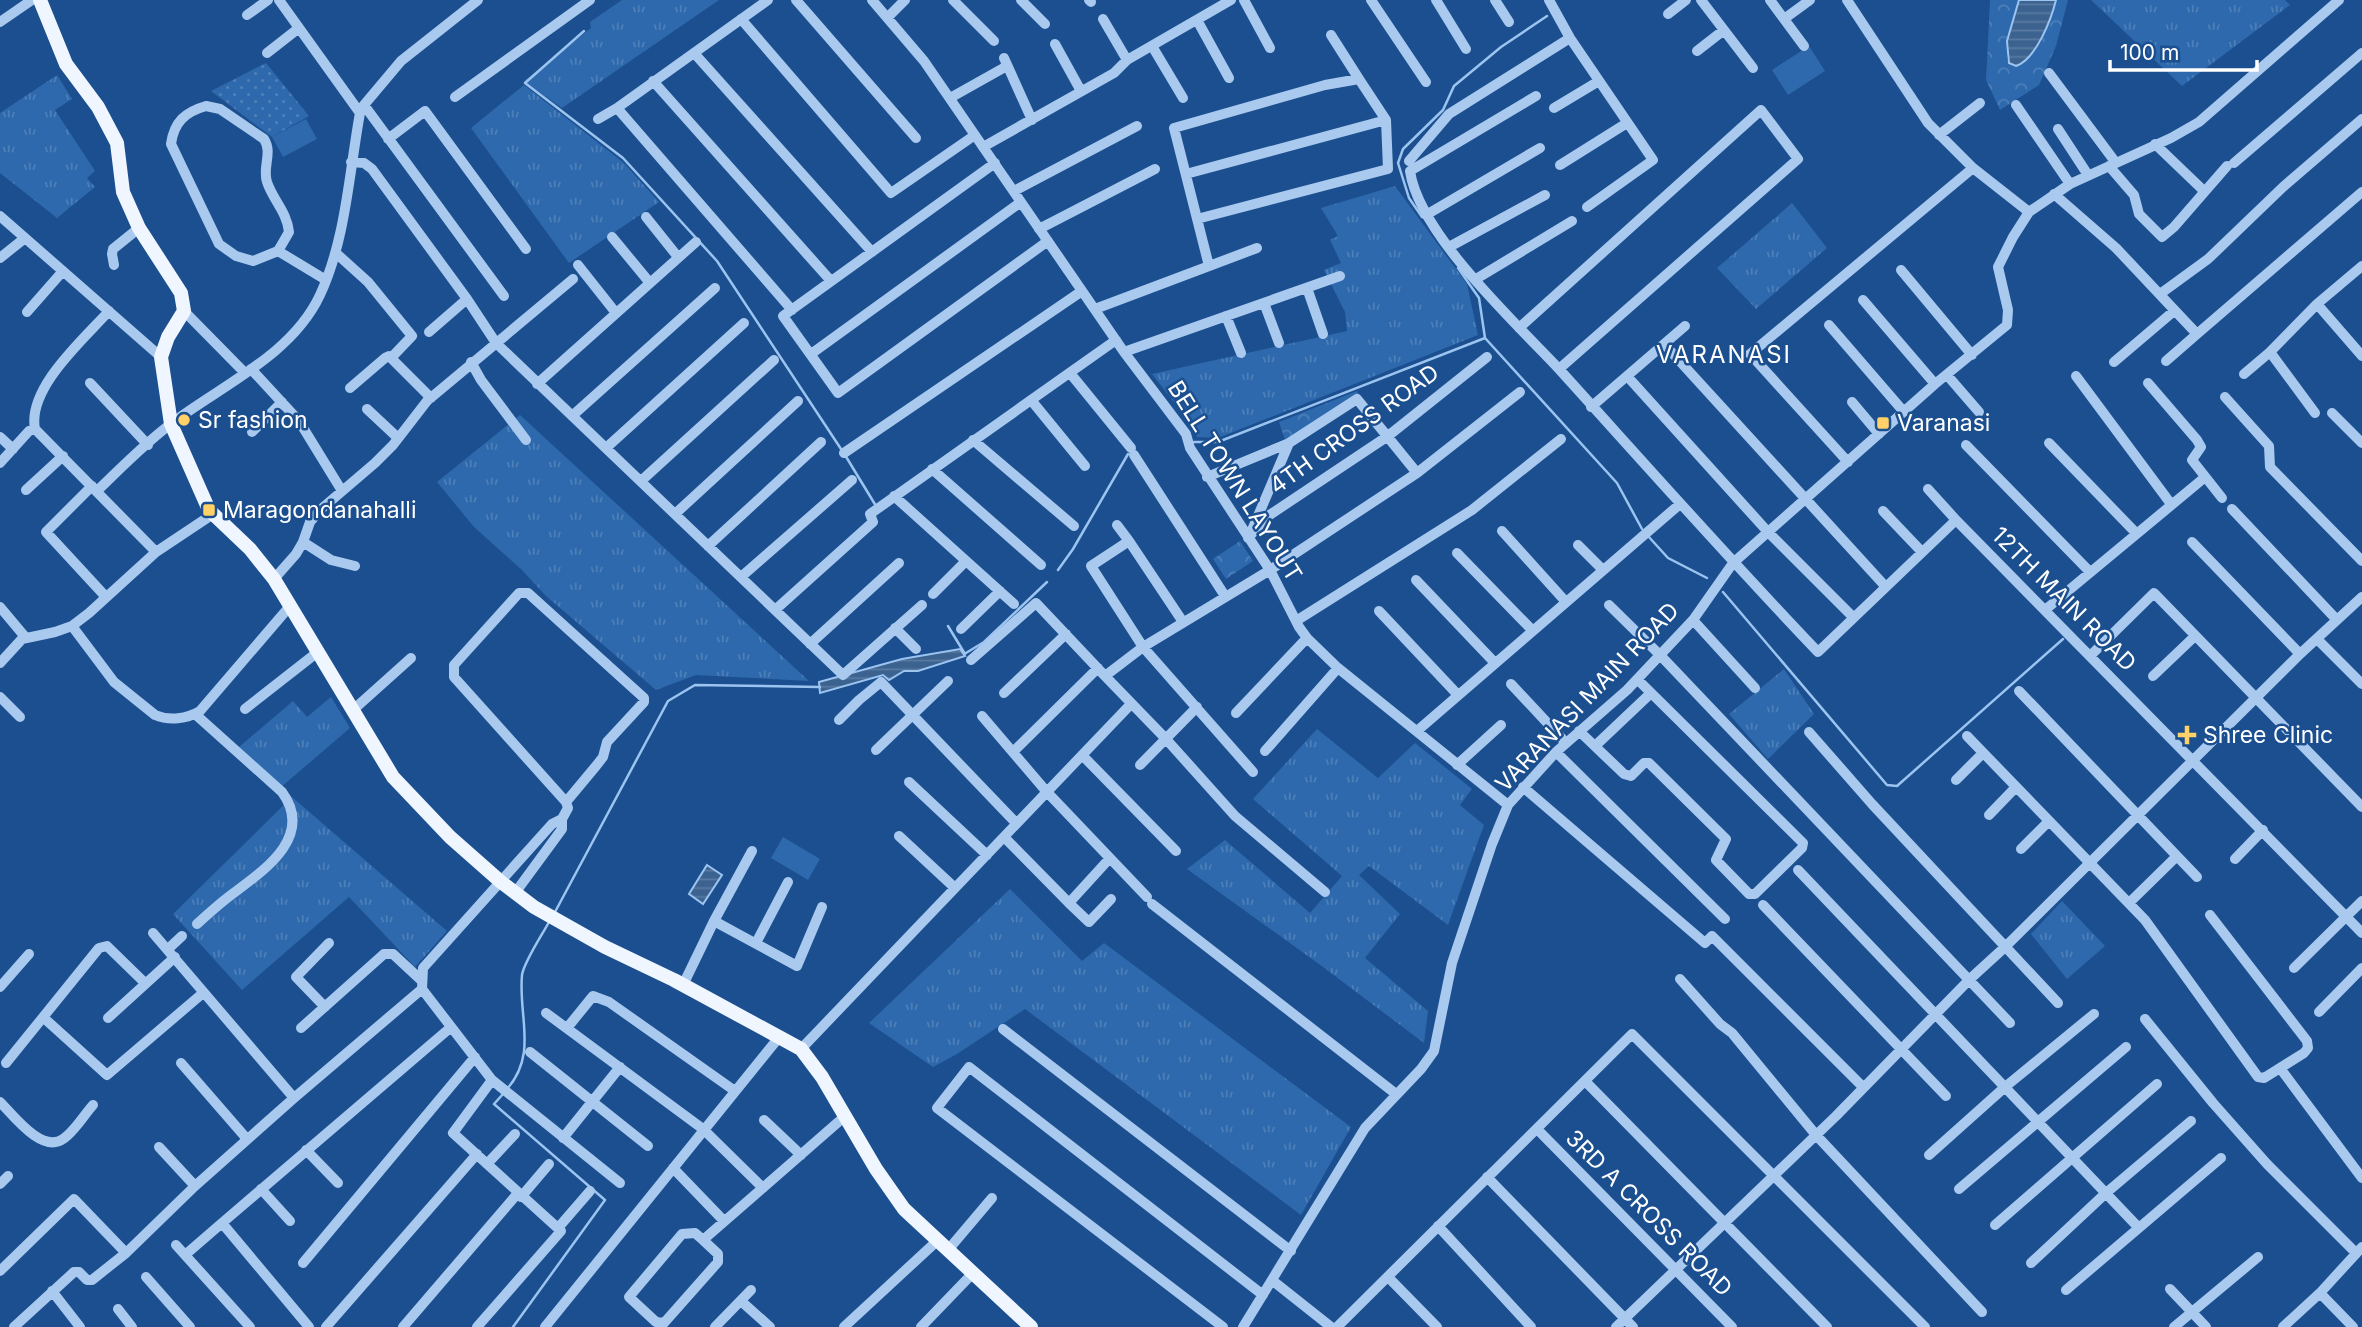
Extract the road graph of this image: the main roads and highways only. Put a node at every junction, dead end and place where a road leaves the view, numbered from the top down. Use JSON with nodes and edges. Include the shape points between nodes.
{"nodes":[{"id":1,"x":40,"y":0,"type":"edge"},
{"id":2,"x":1024,"y":1325,"type":"edge"}],
"edges":[{"from":1,"to":2,"type":"main road","via":[[66,64],[117,142],[123,192],[139,228],[181,293],[184,312],[161,357],[171,424],[202,498],[274,579],[393,777],[450,837],[534,907],[801,1049],[904,1209]]}]}
